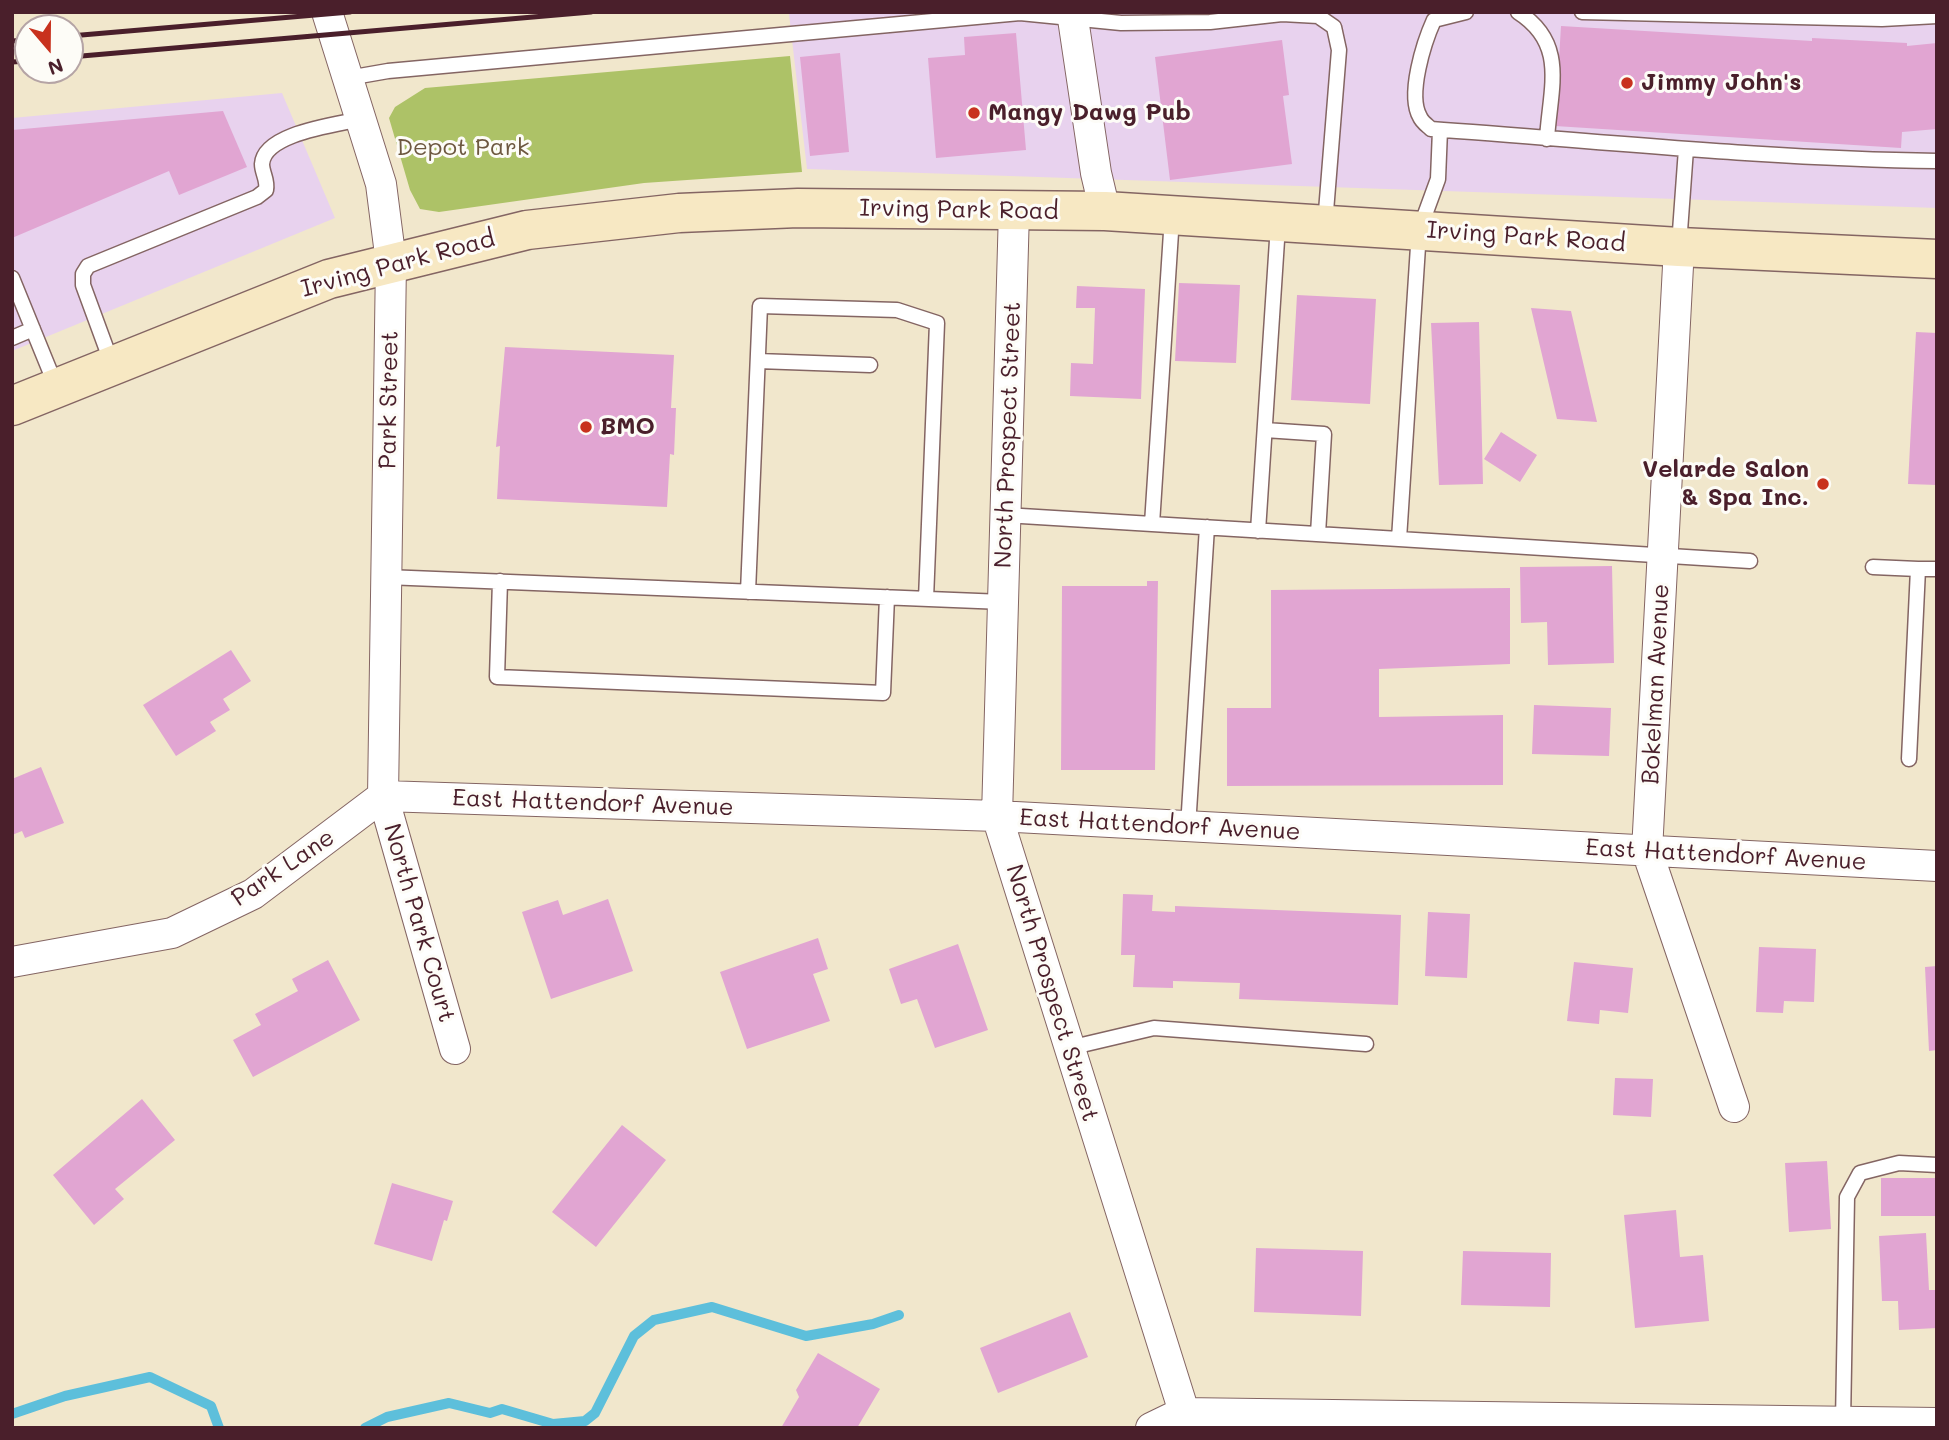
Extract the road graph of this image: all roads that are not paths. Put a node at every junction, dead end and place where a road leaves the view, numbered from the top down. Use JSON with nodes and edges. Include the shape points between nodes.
{"nodes":[{"id":1,"x":327,"y":12,"type":"edge"},
{"id":2,"x":1466,"y":12,"type":"edge"},
{"id":3,"x":1518,"y":12,"type":"edge"},
{"id":4,"x":1582,"y":12,"type":"edge"},
{"id":5,"x":1073,"y":16,"type":"edge"},
{"id":6,"x":1937,"y":16,"type":"edge"},
{"id":7,"x":348,"y":78,"type":"junction"},
{"id":8,"x":361,"y":119,"type":"junction"},
{"id":9,"x":1440,"y":130,"type":"junction"},
{"id":10,"x":1547,"y":139,"type":"junction"},
{"id":11,"x":1686,"y":149,"type":"junction"},
{"id":12,"x":1937,"y":161,"type":"edge"},
{"id":13,"x":1014,"y":210,"type":"junction"},
{"id":14,"x":1105,"y":211,"type":"junction"},
{"id":15,"x":1172,"y":216,"type":"junction"},
{"id":16,"x":1278,"y":222,"type":"junction"},
{"id":17,"x":1325,"y":225,"type":"junction"},
{"id":18,"x":1419,"y":231,"type":"junction"},
{"id":19,"x":1679,"y":247,"type":"junction"},
{"id":20,"x":1937,"y":259,"type":"edge"},
{"id":21,"x":391,"y":262,"type":"junction"},
{"id":22,"x":12,"y":278,"type":"edge"},
{"id":23,"x":33,"y":330,"type":"junction"},
{"id":24,"x":12,"y":338,"type":"edge"},
{"id":25,"x":758,"y":361,"type":"junction"},
{"id":26,"x":870,"y":365,"type":"dead end"},
{"id":27,"x":112,"y":366,"type":"junction"},
{"id":28,"x":57,"y":388,"type":"junction"},
{"id":29,"x":12,"y":406,"type":"edge"},
{"id":30,"x":1265,"y":430,"type":"junction"},
{"id":31,"x":1006,"y":515,"type":"junction"},
{"id":32,"x":1152,"y":524,"type":"junction"},
{"id":33,"x":1207,"y":527,"type":"junction"},
{"id":34,"x":1258,"y":531,"type":"junction"},
{"id":35,"x":1318,"y":534,"type":"junction"},
{"id":36,"x":1399,"y":539,"type":"junction"},
{"id":37,"x":1663,"y":555,"type":"junction"},
{"id":38,"x":1750,"y":561,"type":"dead end"},
{"id":39,"x":1873,"y":567,"type":"dead end"},
{"id":40,"x":1918,"y":569,"type":"junction"},
{"id":41,"x":1937,"y":569,"type":"edge"},
{"id":42,"x":386,"y":577,"type":"junction"},
{"id":43,"x":500,"y":582,"type":"junction"},
{"id":44,"x":748,"y":592,"type":"junction"},
{"id":45,"x":887,"y":597,"type":"junction"},
{"id":46,"x":926,"y":599,"type":"junction"},
{"id":47,"x":1003,"y":602,"type":"junction"},
{"id":48,"x":1909,"y":759,"type":"dead end"},
{"id":49,"x":383,"y":796,"type":"junction"},
{"id":50,"x":997,"y":816,"type":"junction"},
{"id":51,"x":1188,"y":827,"type":"junction"},
{"id":52,"x":1647,"y":851,"type":"junction"},
{"id":53,"x":1937,"y":866,"type":"edge"},
{"id":54,"x":12,"y":962,"type":"edge"},
{"id":55,"x":1366,"y":1044,"type":"dead end"},
{"id":56,"x":1069,"y":1048,"type":"junction"},
{"id":57,"x":455,"y":1049,"type":"dead end"},
{"id":58,"x":1734,"y":1107,"type":"dead end"},
{"id":59,"x":1937,"y":1165,"type":"edge"},
{"id":60,"x":1185,"y":1420,"type":"edge"},
{"id":61,"x":1843,"y":1422,"type":"junction"},
{"id":62,"x":1937,"y":1423,"type":"edge"},
{"id":63,"x":1151,"y":1428,"type":"edge"}],
"edges":[{"from":1,"to":7,"type":"street","name":"Park Street"},
{"from":2,"to":9,"type":"lane","via":[[1434,20],[1425,40],[1415,87],[1419,116],[1431,129]]},
{"from":3,"to":10,"type":"lane","via":[[1535,23],[1552,51]]},
{"from":4,"to":6,"type":"lane","via":[[1882,19]]},
{"from":5,"to":7,"type":"lane","via":[[1020,13]]},
{"from":5,"to":14,"type":"street"},
{"from":5,"to":17,"type":"lane","via":[[1210,22],[1282,13],[1318,16],[1334,27],[1339,50]]},
{"from":7,"to":8,"type":"street","name":"Park Street"},
{"from":8,"to":21,"type":"street","name":"Park Street","via":[[381,184]]},
{"from":8,"to":27,"type":"lane","via":[[283,138],[268,149],[262,165],[266,190],[257,197],[88,267],[83,285]]},
{"from":9,"to":10,"type":"lane"},
{"from":9,"to":18,"type":"lane","via":[[1438,179]]},
{"from":10,"to":11,"type":"lane"},
{"from":11,"to":12,"type":"lane"},
{"from":11,"to":19,"type":"lane"},
{"from":13,"to":14,"type":"main road","name":"Irving Park Road"},
{"from":13,"to":21,"type":"main road","name":"Irving Park Road","via":[[798,208],[679,213],[527,230]]},
{"from":13,"to":31,"type":"street","name":"North Prospect Street"},
{"from":14,"to":15,"type":"main road","name":"Irving Park Road"},
{"from":15,"to":16,"type":"main road","name":"Irving Park Road"},
{"from":15,"to":32,"type":"lane"},
{"from":16,"to":17,"type":"main road","name":"Irving Park Road"},
{"from":16,"to":30,"type":"lane"},
{"from":17,"to":18,"type":"main road","name":"Irving Park Road"},
{"from":18,"to":19,"type":"main road","name":"Irving Park Road"},
{"from":18,"to":36,"type":"lane"},
{"from":19,"to":20,"type":"main road","name":"Irving Park Road"},
{"from":19,"to":37,"type":"street","name":"Bokelman Avenue"},
{"from":21,"to":27,"type":"main road","name":"Irving Park Road","via":[[330,279]]},
{"from":21,"to":42,"type":"street","name":"Park Street"},
{"from":22,"to":23,"type":"lane"},
{"from":23,"to":24,"type":"lane"},
{"from":23,"to":28,"type":"lane"},
{"from":25,"to":26,"type":"lane"},
{"from":25,"to":44,"type":"lane"},
{"from":25,"to":46,"type":"lane","via":[[760,306],[897,310],[937,323]]},
{"from":27,"to":28,"type":"main road","name":"Irving Park Road"},
{"from":28,"to":29,"type":"main road","name":"Irving Park Road"},
{"from":30,"to":34,"type":"lane"},
{"from":30,"to":35,"type":"lane","via":[[1324,434]]},
{"from":31,"to":32,"type":"lane"},
{"from":31,"to":47,"type":"street","name":"North Prospect Street"},
{"from":32,"to":33,"type":"lane"},
{"from":33,"to":34,"type":"lane"},
{"from":33,"to":51,"type":"lane"},
{"from":34,"to":35,"type":"lane"},
{"from":35,"to":36,"type":"lane"},
{"from":36,"to":37,"type":"lane"},
{"from":37,"to":38,"type":"lane"},
{"from":37,"to":52,"type":"street","name":"Bokelman Avenue"},
{"from":39,"to":40,"type":"lane"},
{"from":40,"to":41,"type":"lane"},
{"from":40,"to":48,"type":"lane"},
{"from":42,"to":43,"type":"lane"},
{"from":42,"to":49,"type":"street","name":"Park Street"},
{"from":43,"to":44,"type":"lane"},
{"from":43,"to":45,"type":"lane","via":[[497,677],[856,692],[883,693]]},
{"from":44,"to":45,"type":"lane"},
{"from":45,"to":46,"type":"lane"},
{"from":46,"to":47,"type":"lane"},
{"from":47,"to":50,"type":"street","name":"North Prospect Street"},
{"from":49,"to":50,"type":"street","name":"East Hattendorf Avenue"},
{"from":49,"to":54,"type":"street","name":"Park Lane","via":[[253,894],[172,933]]},
{"from":49,"to":57,"type":"street","name":"North Park Court"},
{"from":50,"to":51,"type":"street","name":"East Hattendorf Avenue"},
{"from":50,"to":56,"type":"street","name":"North Prospect Street"},
{"from":51,"to":52,"type":"street","name":"East Hattendorf Avenue"},
{"from":52,"to":53,"type":"street","name":"East Hattendorf Avenue"},
{"from":52,"to":58,"type":"street","name":"Bokelman Avenue"},
{"from":55,"to":56,"type":"lane","via":[[1154,1028]]},
{"from":56,"to":60,"type":"street","name":"North Prospect Street"},
{"from":59,"to":61,"type":"lane","via":[[1899,1163],[1860,1173],[1847,1197]]},
{"from":60,"to":61,"type":"street"},
{"from":60,"to":63,"type":"street"},
{"from":61,"to":62,"type":"street"}]}
